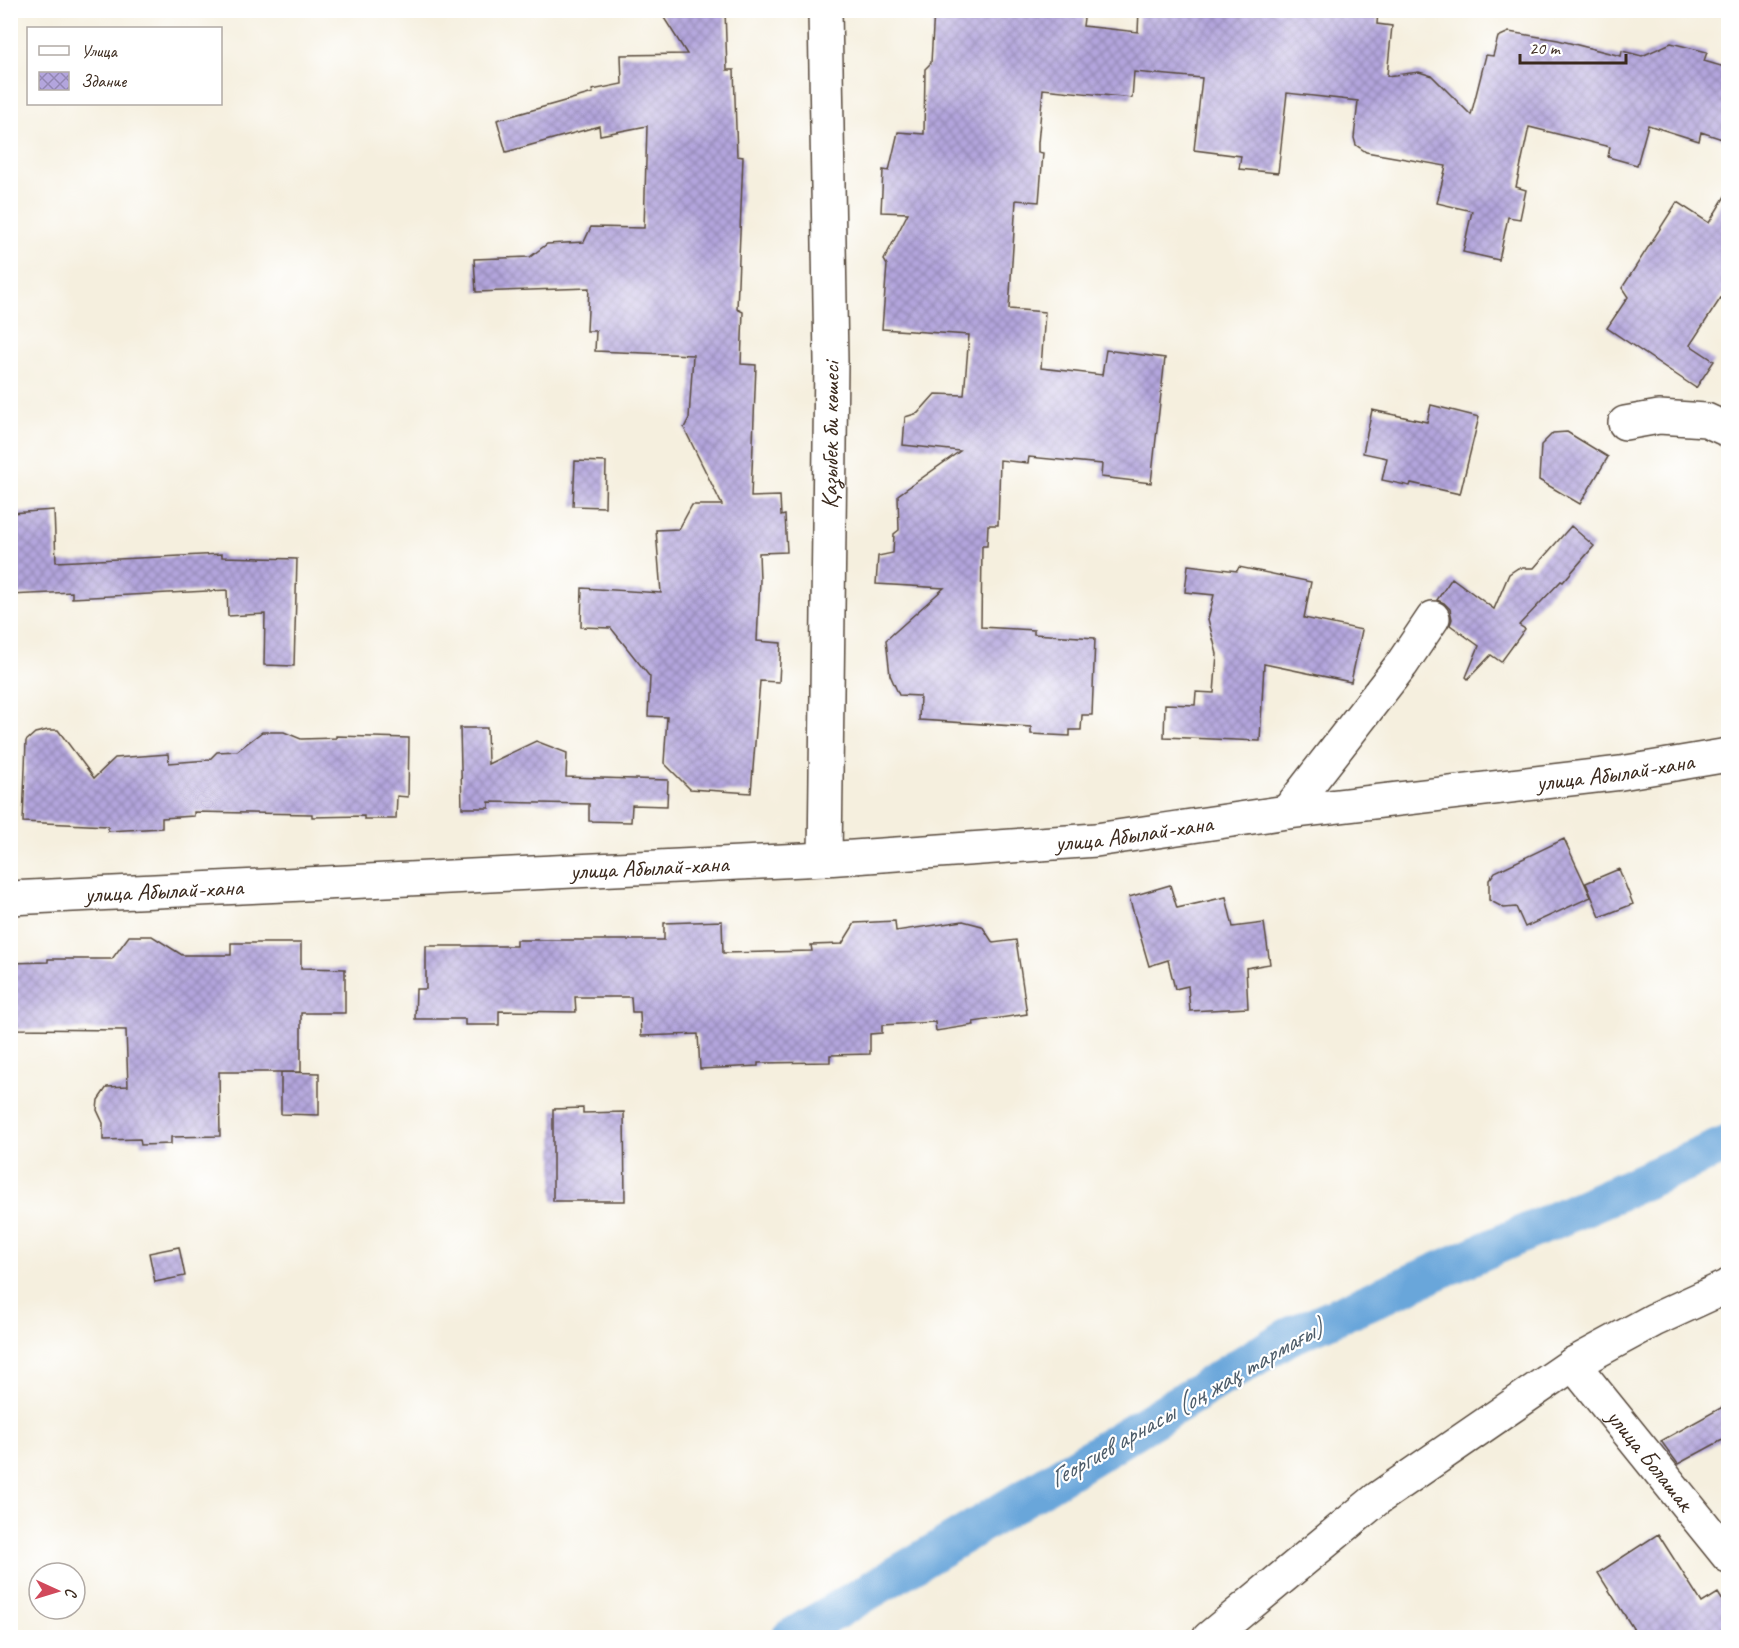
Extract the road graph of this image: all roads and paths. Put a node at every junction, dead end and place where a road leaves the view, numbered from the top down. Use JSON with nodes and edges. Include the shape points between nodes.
{"nodes":[{"id":1,"x":825,"y":10,"type":"edge"},
{"id":2,"x":1625,"y":423,"type":"dead end"},
{"id":3,"x":1728,"y":430,"type":"edge"},
{"id":4,"x":1433,"y":618,"type":"dead end"},
{"id":5,"x":1728,"y":755,"type":"edge"},
{"id":6,"x":1287,"y":812,"type":"junction"},
{"id":7,"x":825,"y":859,"type":"junction"},
{"id":8,"x":10,"y":898,"type":"edge"},
{"id":9,"x":1728,"y":1286,"type":"edge"},
{"id":10,"x":1573,"y":1364,"type":"junction"},
{"id":11,"x":1728,"y":1556,"type":"edge"},
{"id":12,"x":1209,"y":1638,"type":"edge"}],
"edges":[{"from":1,"to":7,"type":"street","name":"Қазыбек би көшесі","via":[[831,361]]},
{"from":2,"to":3,"type":"street","via":[[1670,417],[1706,420]]},
{"from":4,"to":6,"type":"street"},
{"from":5,"to":6,"type":"street","name":"улица Абылай-хана","via":[[1621,773]]},
{"from":6,"to":7,"type":"street","name":"улица Абылай-хана","via":[[1096,840]]},
{"from":7,"to":8,"type":"street","name":"улица Абылай-хана"},
{"from":9,"to":10,"type":"street"},
{"from":10,"to":11,"type":"street","name":"улица Болашак"},
{"from":10,"to":12,"type":"street","via":[[1377,1500]]}]}
